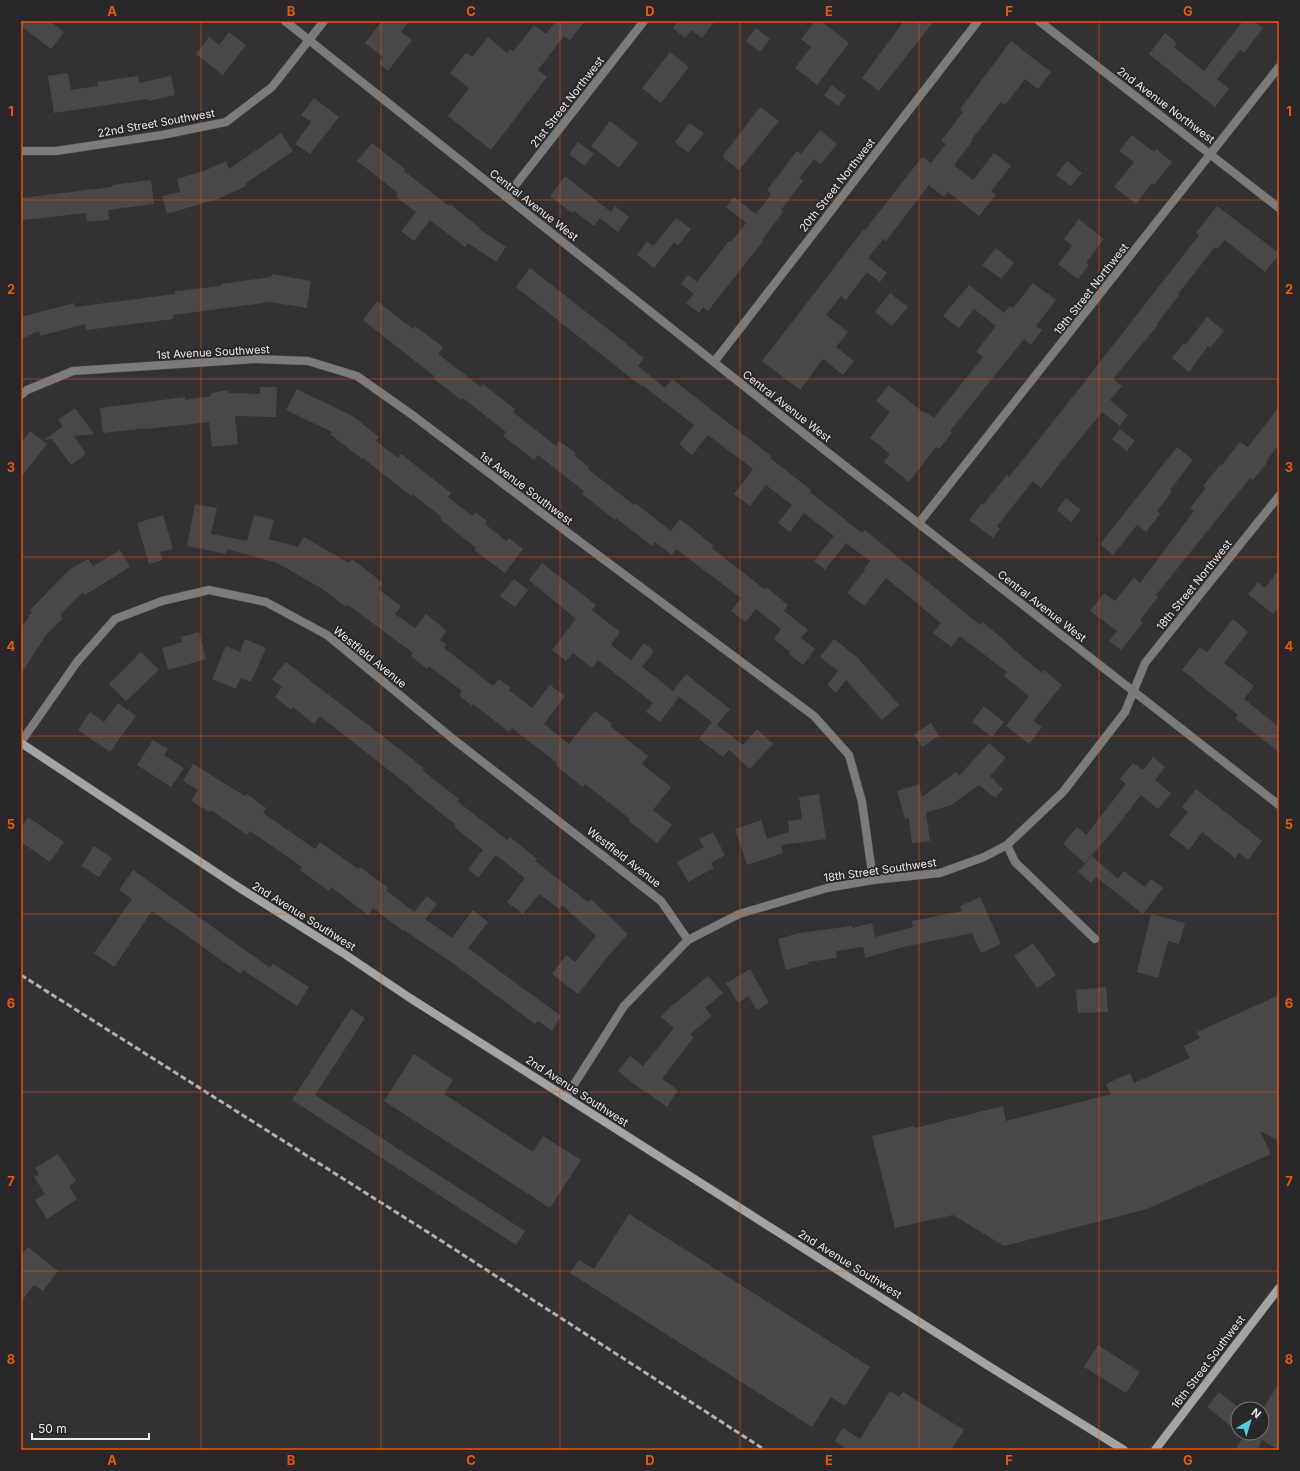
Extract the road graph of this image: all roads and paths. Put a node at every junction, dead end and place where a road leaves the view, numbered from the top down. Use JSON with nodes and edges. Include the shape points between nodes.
{"nodes":[{"id":1,"x":285,"y":21,"type":"edge"},
{"id":2,"x":324,"y":21,"type":"edge"},
{"id":3,"x":644,"y":21,"type":"edge"},
{"id":4,"x":978,"y":21,"type":"edge"},
{"id":5,"x":1039,"y":21,"type":"edge"},
{"id":6,"x":309,"y":40,"type":"junction"},
{"id":7,"x":1279,"y":67,"type":"edge"},
{"id":8,"x":21,"y":151,"type":"edge"},
{"id":9,"x":1212,"y":154,"type":"junction"},
{"id":10,"x":506,"y":197,"type":"junction"},
{"id":11,"x":1279,"y":208,"type":"edge"},
{"id":12,"x":714,"y":362,"type":"junction"},
{"id":13,"x":21,"y":394,"type":"edge"},
{"id":14,"x":1279,"y":496,"type":"edge"},
{"id":15,"x":919,"y":523,"type":"junction"},
{"id":16,"x":1134,"y":692,"type":"junction"},
{"id":17,"x":21,"y":743,"type":"edge"},
{"id":18,"x":1279,"y":805,"type":"edge"},
{"id":19,"x":1007,"y":845,"type":"junction"},
{"id":20,"x":873,"y":880,"type":"junction"},
{"id":21,"x":1095,"y":939,"type":"dead end"},
{"id":22,"x":688,"y":940,"type":"junction"},
{"id":23,"x":566,"y":1097,"type":"junction"},
{"id":24,"x":1279,"y":1288,"type":"edge"},
{"id":25,"x":1124,"y":1450,"type":"edge"},
{"id":26,"x":1155,"y":1450,"type":"edge"}],
"edges":[{"from":1,"to":6,"type":"street","name":"Central Avenue West"},
{"from":2,"to":6,"type":"street","name":"22nd Street Southwest"},
{"from":3,"to":10,"type":"street","name":"21st Street Northwest"},
{"from":4,"to":12,"type":"street","name":"20th Street Northwest"},
{"from":5,"to":9,"type":"street","name":"2nd Avenue Northwest"},
{"from":6,"to":8,"type":"street","name":"22nd Street Southwest","via":[[272,88],[226,122],[56,151]]},
{"from":6,"to":10,"type":"street","name":"Central Avenue West"},
{"from":7,"to":9,"type":"street","name":"19th Street Northwest"},
{"from":9,"to":11,"type":"street","name":"2nd Avenue Northwest"},
{"from":9,"to":15,"type":"street","name":"19th Street Northwest"},
{"from":10,"to":12,"type":"street","name":"Central Avenue West"},
{"from":12,"to":15,"type":"street","name":"Central Avenue West"},
{"from":13,"to":20,"type":"street","name":"1st Avenue Southwest","via":[[73,371],[255,359],[308,361],[357,376],[814,716],[849,755],[862,802]]},
{"from":14,"to":16,"type":"street","name":"18th Street Northwest","via":[[1145,662]]},
{"from":15,"to":16,"type":"street","name":"Central Avenue West"},
{"from":16,"to":18,"type":"street","name":"Central Avenue West"},
{"from":16,"to":19,"type":"street","name":"18th Street Southwest","via":[[1126,712],[1063,792]]},
{"from":17,"to":22,"type":"street","name":"Westfield Avenue","via":[[77,662],[115,619],[162,601],[209,590],[266,602],[327,635],[454,739],[661,901]]},
{"from":17,"to":23,"type":"street","name":"2nd Avenue Southwest","via":[[235,885]]},
{"from":19,"to":20,"type":"street","name":"18th Street Southwest","via":[[984,857],[940,873]]},
{"from":19,"to":21,"type":"street","via":[[1015,862]]},
{"from":20,"to":22,"type":"street","name":"18th Street Southwest","via":[[827,888],[739,914]]},
{"from":22,"to":23,"type":"street","name":"18th Street Southwest","via":[[624,1006]]},
{"from":23,"to":25,"type":"street","name":"2nd Avenue Southwest"},
{"from":24,"to":26,"type":"street","name":"16th Street Southwest"}]}
